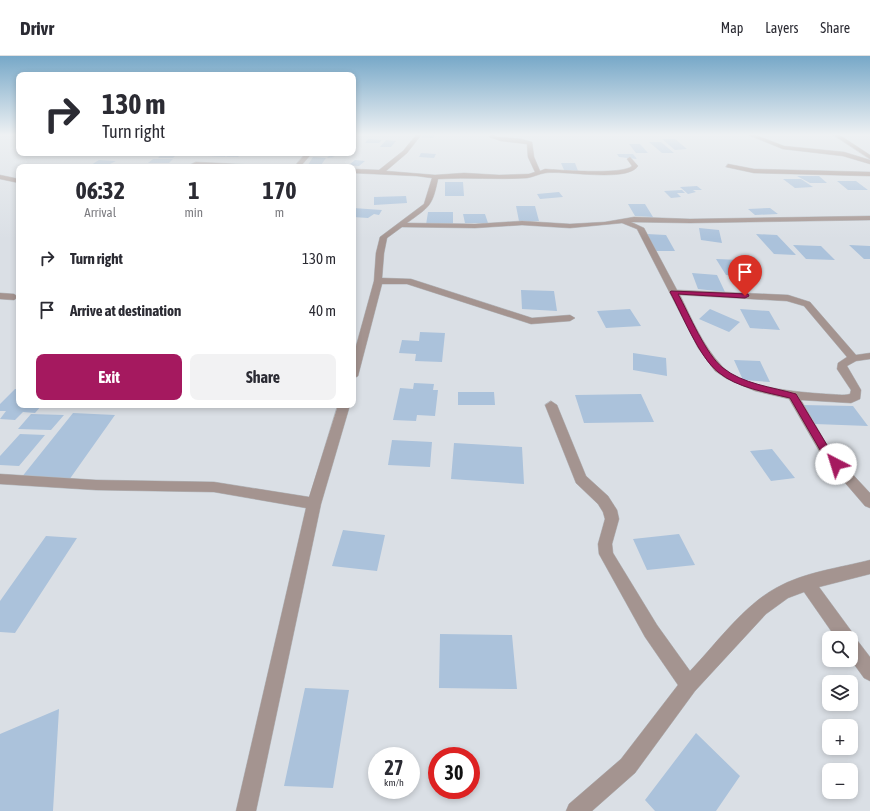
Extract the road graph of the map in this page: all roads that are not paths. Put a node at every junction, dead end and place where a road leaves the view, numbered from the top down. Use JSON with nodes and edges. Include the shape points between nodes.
{"nodes":[{"id":1,"x":384,"y":169,"type":"edge"},
{"id":2,"x":536,"y":169,"type":"edge"},
{"id":3,"x":632,"y":169,"type":"edge"},
{"id":4,"x":745,"y":169,"type":"edge"},
{"id":5,"x":356,"y":171,"type":"edge"},
{"id":6,"x":381,"y":172,"type":"junction"},
{"id":7,"x":538,"y":173,"type":"junction"},
{"id":8,"x":870,"y":174,"type":"edge"},
{"id":9,"x":0,"y":177,"type":"edge"},
{"id":10,"x":434,"y":177,"type":"junction"},
{"id":11,"x":16,"y":180,"type":"edge"},
{"id":12,"x":870,"y":218,"type":"edge"},
{"id":13,"x":620,"y":222,"type":"junction"},
{"id":14,"x":401,"y":225,"type":"junction"},
{"id":15,"x":378,"y":281,"type":"junction"},
{"id":16,"x":674,"y":292,"type":"junction"},
{"id":17,"x":0,"y":296,"type":"edge"},
{"id":18,"x":14,"y":297,"type":"dead end"},
{"id":19,"x":570,"y":318,"type":"dead end"},
{"id":20,"x":870,"y":356,"type":"edge"},
{"id":21,"x":853,"y":358,"type":"junction"},
{"id":22,"x":356,"y":365,"type":"edge"},
{"id":23,"x":793,"y":396,"type":"junction"},
{"id":24,"x":551,"y":405,"type":"dead end"},
{"id":25,"x":343,"y":408,"type":"edge"},
{"id":26,"x":0,"y":478,"type":"edge"},
{"id":27,"x":870,"y":502,"type":"edge"},
{"id":28,"x":314,"y":504,"type":"junction"},
{"id":29,"x":870,"y":567,"type":"edge"},
{"id":30,"x":807,"y":583,"type":"junction"},
{"id":31,"x":841,"y":631,"type":"edge"},
{"id":32,"x":858,"y":656,"type":"edge"},
{"id":33,"x":870,"y":672,"type":"edge"},
{"id":34,"x":689,"y":685,"type":"junction"},
{"id":35,"x":246,"y":811,"type":"edge"},
{"id":36,"x":576,"y":811,"type":"edge"}],
"edges":[{"from":1,"to":6,"type":"street"},
{"from":2,"to":7,"type":"street"},
{"from":3,"to":7,"type":"street","via":[[595,173]]},
{"from":4,"to":8,"type":"street"},
{"from":5,"to":6,"type":"street"},
{"from":6,"to":10,"type":"street"},
{"from":7,"to":10,"type":"street","via":[[518,177]]},
{"from":9,"to":11,"type":"street"},
{"from":10,"to":14,"type":"street","via":[[427,206]]},
{"from":12,"to":13,"type":"street","via":[[690,221],[634,219]]},
{"from":13,"to":14,"type":"street","via":[[570,226],[527,223],[475,226]]},
{"from":13,"to":16,"type":"street","via":[[640,228]]},
{"from":14,"to":15,"type":"street","via":[[384,237]]},
{"from":15,"to":19,"type":"street","via":[[408,281],[531,321]]},
{"from":15,"to":22,"type":"street"},
{"from":16,"to":21,"type":"street","via":[[800,300],[807,304]]},
{"from":16,"to":23,"type":"street","via":[[703,348],[719,369],[731,377],[760,388]]},
{"from":17,"to":18,"type":"street"},
{"from":20,"to":21,"type":"street"},
{"from":21,"to":23,"type":"street","via":[[842,366],[856,390],[856,396],[850,399]]},
{"from":23,"to":27,"type":"street","via":[[826,453]]},
{"from":24,"to":34,"type":"street","via":[[581,479],[610,510],[612,519],[605,544],[606,554],[652,631]]},
{"from":25,"to":28,"type":"street"},
{"from":26,"to":28,"type":"street","via":[[96,485],[214,487]]},
{"from":28,"to":35,"type":"street"},
{"from":29,"to":30,"type":"street"},
{"from":30,"to":31,"type":"street"},
{"from":30,"to":34,"type":"street","via":[[782,593],[760,608]]},
{"from":32,"to":33,"type":"street"},
{"from":34,"to":36,"type":"street","via":[[628,766]]}]}
